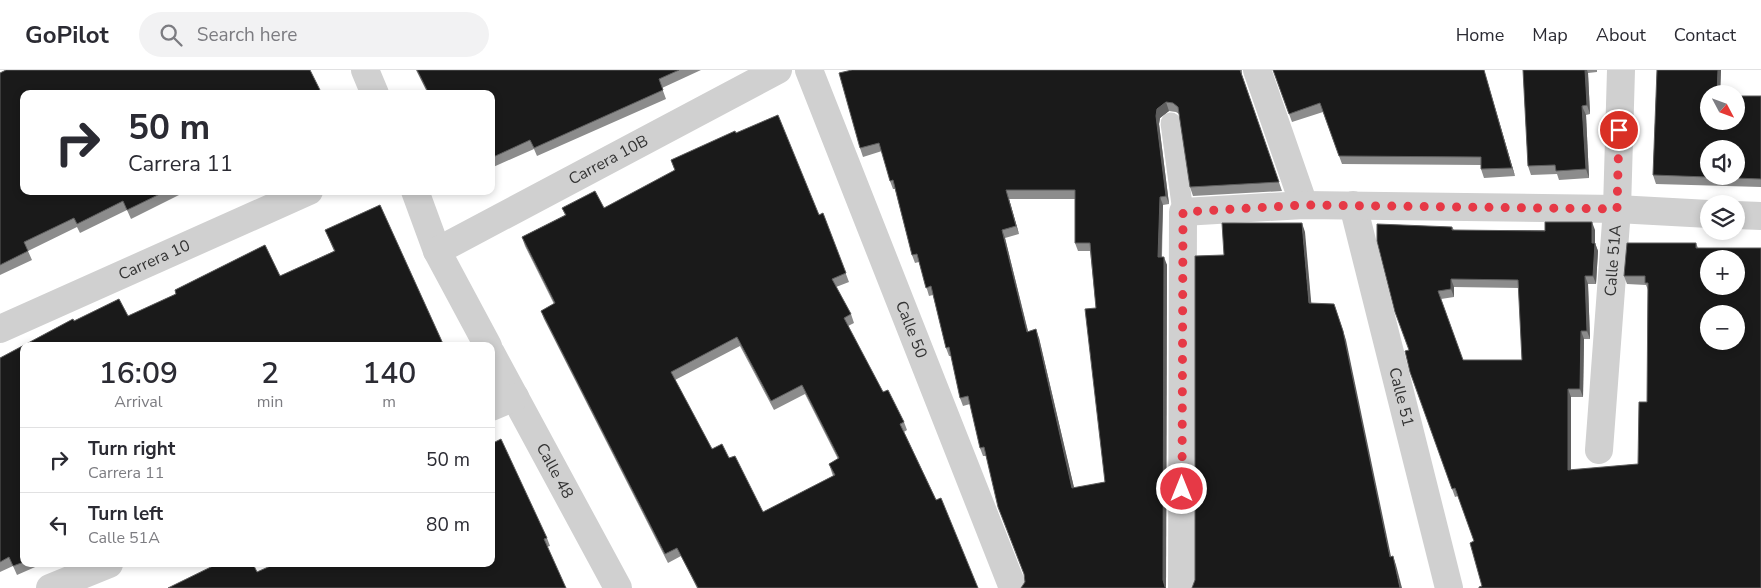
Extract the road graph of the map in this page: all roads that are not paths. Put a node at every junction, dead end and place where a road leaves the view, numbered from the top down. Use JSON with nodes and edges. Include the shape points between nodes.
{"nodes":[{"id":1,"x":364,"y":70,"type":"edge"},
{"id":2,"x":778,"y":70,"type":"edge"},
{"id":3,"x":809,"y":70,"type":"edge"},
{"id":4,"x":1257,"y":70,"type":"edge"},
{"id":5,"x":1621,"y":70,"type":"edge"},
{"id":6,"x":373,"y":90,"type":"edge"},
{"id":7,"x":1171,"y":123,"type":"dead end"},
{"id":8,"x":300,"y":195,"type":"edge"},
{"id":9,"x":416,"y":195,"type":"edge"},
{"id":10,"x":1304,"y":205,"type":"junction"},
{"id":11,"x":1353,"y":205,"type":"junction"},
{"id":12,"x":1617,"y":209,"type":"junction"},
{"id":13,"x":1183,"y":212,"type":"junction"},
{"id":14,"x":1700,"y":214,"type":"edge"},
{"id":15,"x":1745,"y":215,"type":"edge"},
{"id":16,"x":1761,"y":216,"type":"edge"},
{"id":17,"x":437,"y":251,"type":"junction"},
{"id":18,"x":0,"y":330,"type":"edge"},
{"id":19,"x":486,"y":342,"type":"edge"},
{"id":20,"x":495,"y":369,"type":"edge"},
{"id":21,"x":503,"y":402,"type":"edge"},
{"id":22,"x":1599,"y":450,"type":"dead end"},
{"id":23,"x":102,"y":567,"type":"edge"},
{"id":24,"x":50,"y":588,"type":"edge"},
{"id":25,"x":618,"y":588,"type":"edge"},
{"id":26,"x":1013,"y":588,"type":"edge"},
{"id":27,"x":1182,"y":588,"type":"edge"},
{"id":28,"x":1449,"y":588,"type":"edge"}],
"edges":[{"from":1,"to":6,"type":"street"},
{"from":2,"to":17,"type":"street","name":"Carrera 10B"},
{"from":3,"to":26,"type":"street","name":"Calle 50"},
{"from":4,"to":10,"type":"street"},
{"from":5,"to":12,"type":"street","name":"Calle 51A"},
{"from":7,"to":13,"type":"lane"},
{"from":8,"to":18,"type":"street","name":"Carrera 10"},
{"from":9,"to":17,"type":"street"},
{"from":10,"to":11,"type":"street"},
{"from":10,"to":13,"type":"street"},
{"from":11,"to":12,"type":"street"},
{"from":11,"to":28,"type":"street","name":"Calle 51"},
{"from":12,"to":14,"type":"street"},
{"from":12,"to":22,"type":"street","name":"Calle 51A"},
{"from":13,"to":27,"type":"street"},
{"from":15,"to":16,"type":"street"},
{"from":17,"to":19,"type":"street"},
{"from":20,"to":21,"type":"street","name":"Calle 48"},
{"from":21,"to":25,"type":"street","name":"Calle 48"},
{"from":23,"to":24,"type":"street"}]}
